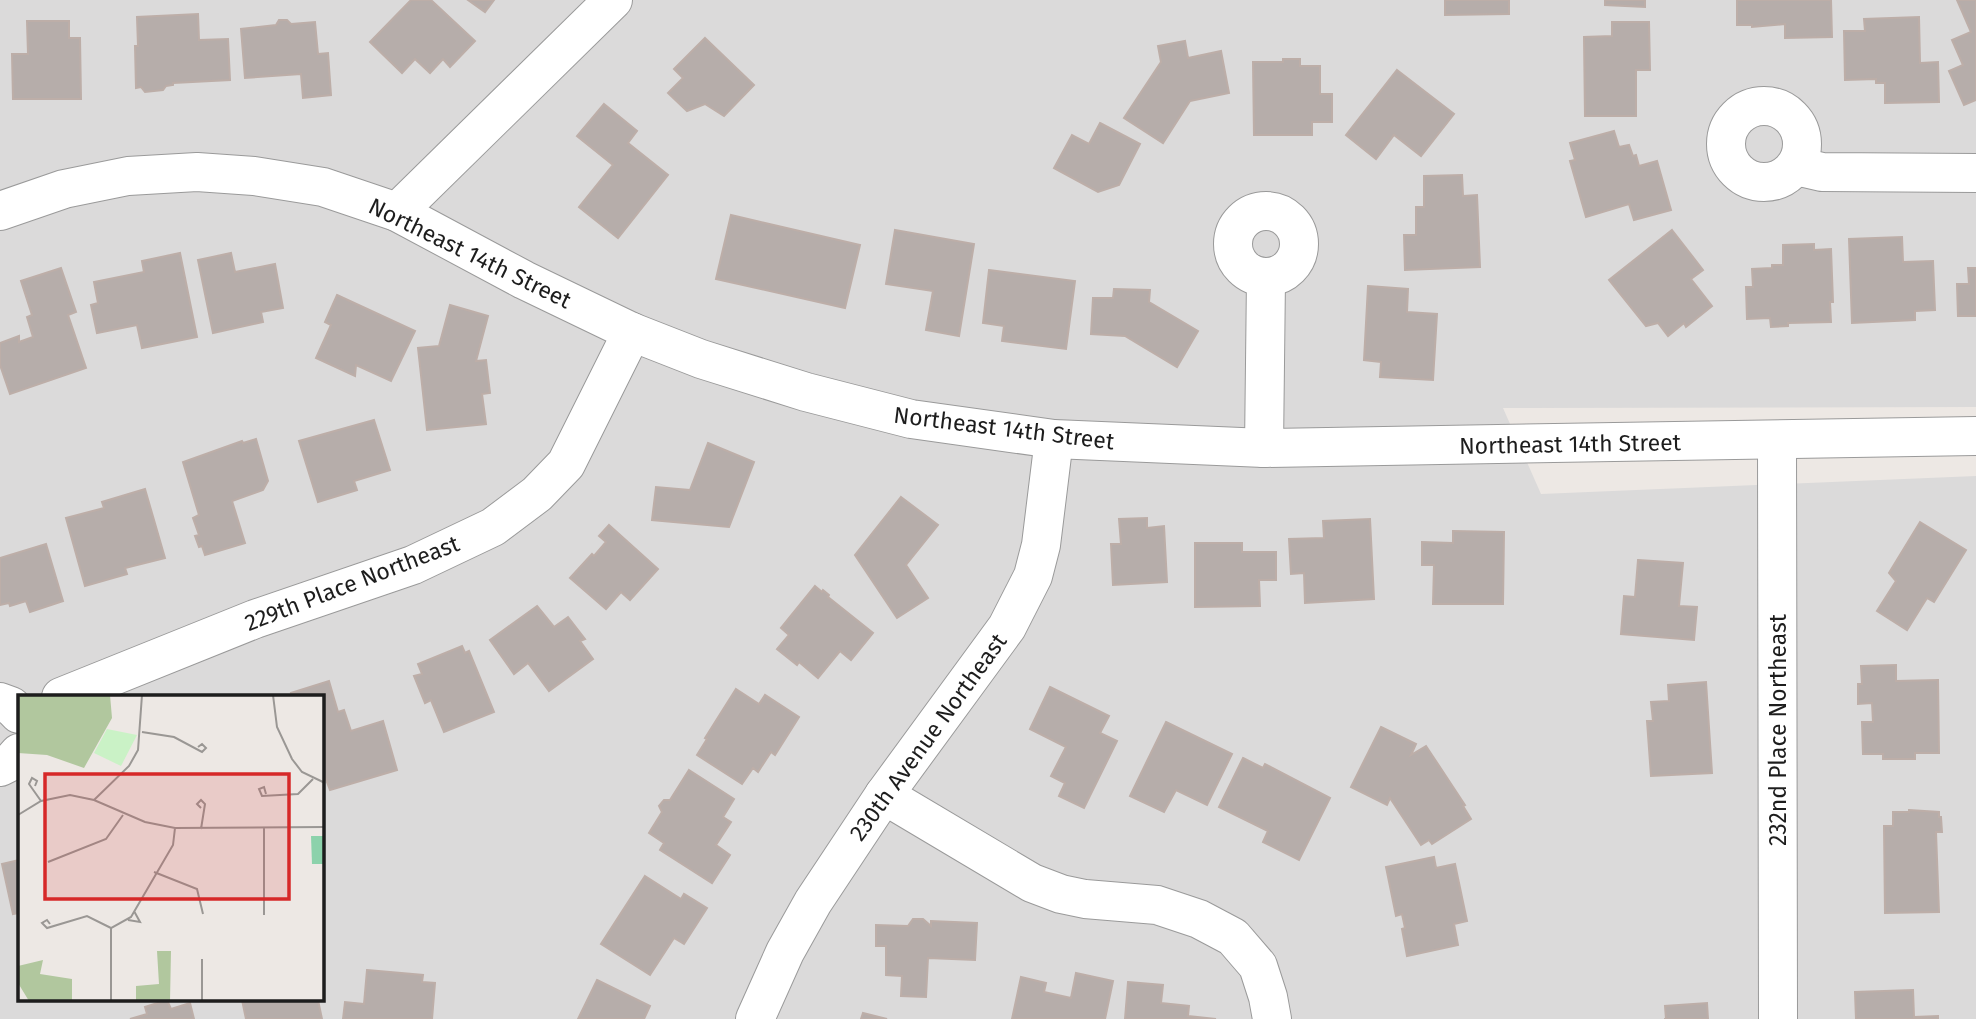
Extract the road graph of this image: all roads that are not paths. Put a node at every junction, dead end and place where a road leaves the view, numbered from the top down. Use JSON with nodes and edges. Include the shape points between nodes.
{"nodes":[{"id":1,"x":612,"y":0,"type":"edge"},
{"id":2,"x":1796,"y":166,"type":"dead end"},
{"id":3,"x":1976,"y":173,"type":"edge"},
{"id":4,"x":0,"y":211,"type":"edge"},
{"id":5,"x":397,"y":212,"type":"junction"},
{"id":6,"x":1266,"y":278,"type":"dead end"},
{"id":7,"x":632,"y":332,"type":"junction"},
{"id":8,"x":1976,"y":436,"type":"edge"},
{"id":9,"x":1054,"y":439,"type":"junction"},
{"id":10,"x":1777,"y":441,"type":"junction"},
{"id":11,"x":1264,"y":448,"type":"junction"},
{"id":12,"x":66,"y":695,"type":"edge"},
{"id":13,"x":0,"y":702,"type":"edge"},
{"id":14,"x":18,"y":713,"type":"edge"},
{"id":15,"x":18,"y":754,"type":"edge"},
{"id":16,"x":0,"y":766,"type":"edge"},
{"id":17,"x":884,"y":795,"type":"junction"},
{"id":18,"x":755,"y":1019,"type":"edge"},
{"id":19,"x":1272,"y":1019,"type":"edge"},
{"id":20,"x":1778,"y":1019,"type":"edge"}],
"edges":[{"from":1,"to":5,"type":"street"},
{"from":2,"to":3,"type":"street","via":[[1822,172]]},
{"from":4,"to":5,"type":"street","name":"Northeast 14th Street","via":[[64,189],[197,172],[323,187]]},
{"from":5,"to":7,"type":"street","name":"Northeast 14th Street"},
{"from":6,"to":11,"type":"street"},
{"from":7,"to":9,"type":"street","name":"Northeast 14th Street","via":[[806,392],[911,419]]},
{"from":7,"to":12,"type":"street","name":"229th Place Northeast","via":[[566,464],[537,494],[493,527],[413,565],[256,619]]},
{"from":8,"to":10,"type":"street","name":"Northeast 14th Street"},
{"from":9,"to":11,"type":"street","name":"Northeast 14th Street"},
{"from":9,"to":17,"type":"street","name":"230th Avenue Northeast","via":[[1033,576],[1007,627]]},
{"from":10,"to":11,"type":"street","name":"Northeast 14th Street"},
{"from":10,"to":20,"type":"street","name":"232nd Place Northeast"},
{"from":13,"to":14,"type":"street"},
{"from":15,"to":16,"type":"street"},
{"from":17,"to":18,"type":"street","name":"230th Avenue Northeast","via":[[813,902]]},
{"from":17,"to":19,"type":"street","via":[[1032,883],[1085,899],[1157,905],[1233,937],[1258,966]]}]}
